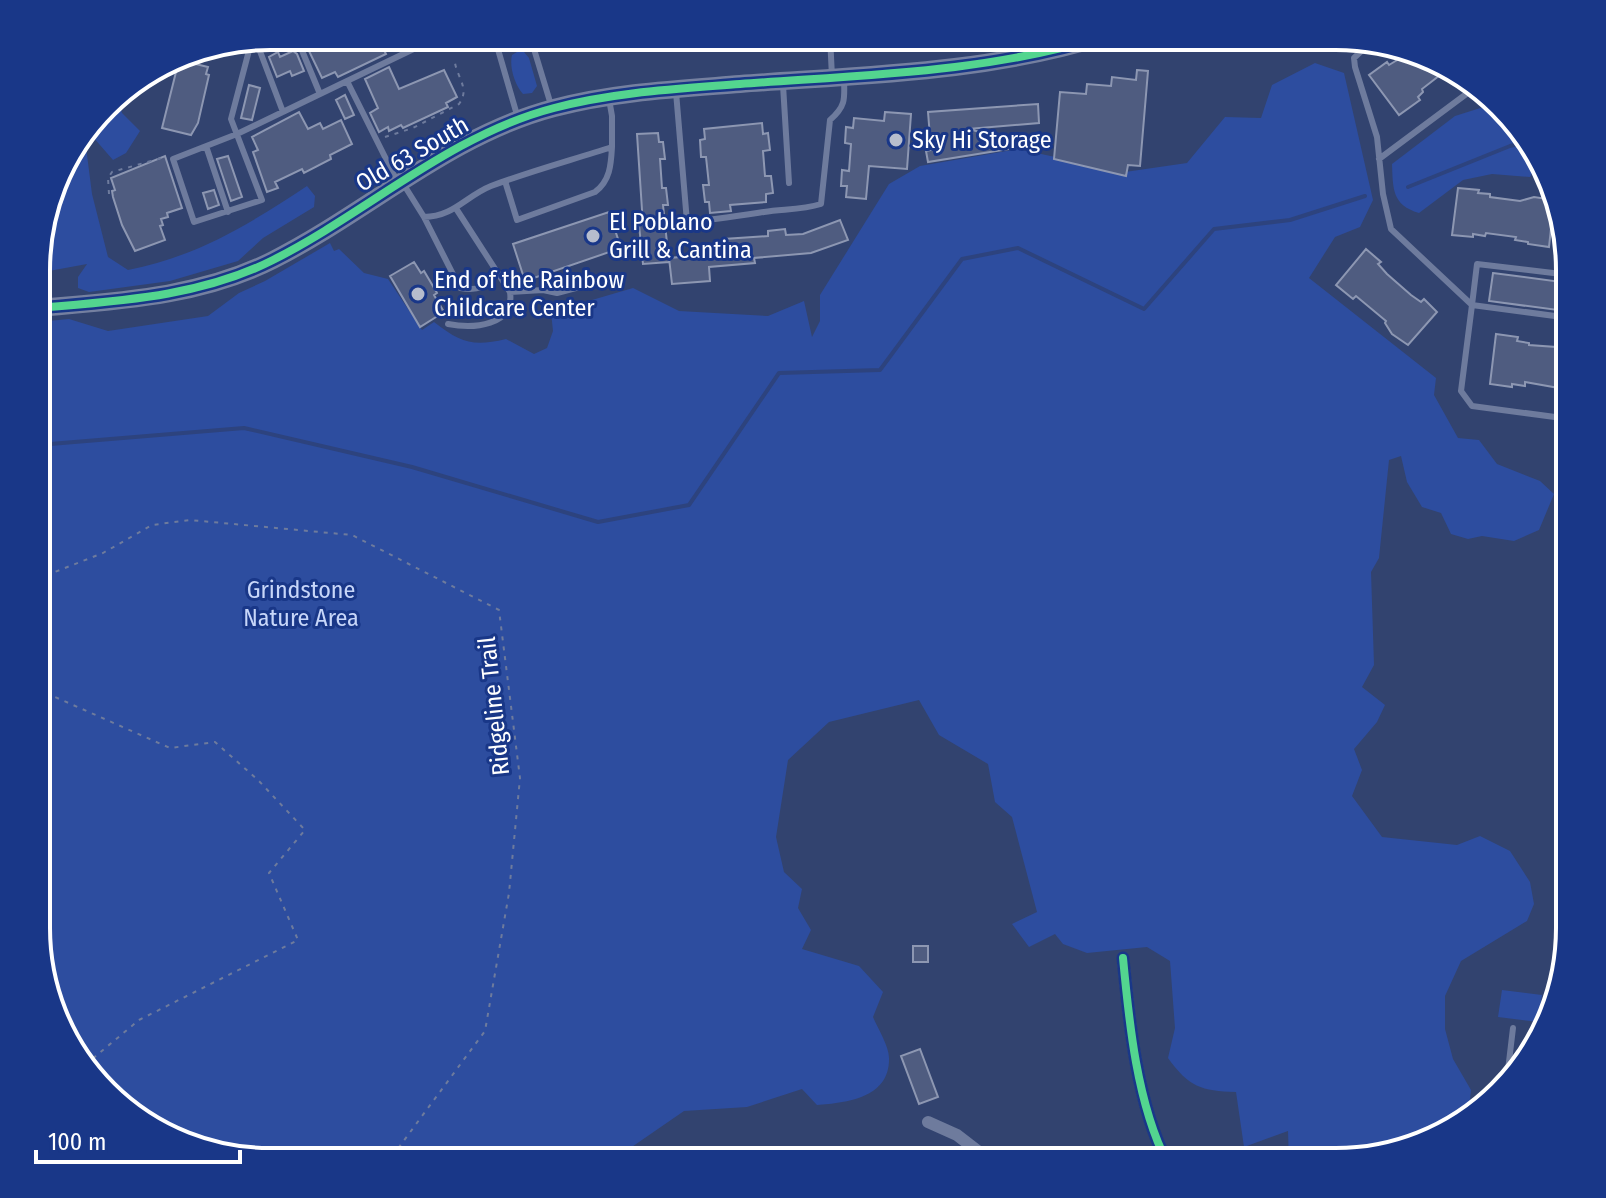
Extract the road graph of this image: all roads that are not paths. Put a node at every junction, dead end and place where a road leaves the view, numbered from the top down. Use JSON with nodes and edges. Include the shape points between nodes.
{"nodes":[{"id":1,"x":258,"y":50,"type":"edge"},
{"id":2,"x":302,"y":50,"type":"edge"},
{"id":3,"x":412,"y":50,"type":"edge"},
{"id":4,"x":498,"y":50,"type":"edge"},
{"id":5,"x":534,"y":50,"type":"edge"},
{"id":6,"x":833,"y":50,"type":"edge"},
{"id":7,"x":1048,"y":50,"type":"edge"},
{"id":8,"x":251,"y":51,"type":"edge"},
{"id":9,"x":1361,"y":51,"type":"edge"},
{"id":10,"x":838,"y":77,"type":"junction"},
{"id":11,"x":347,"y":81,"type":"junction"},
{"id":12,"x":783,"y":81,"type":"junction"},
{"id":13,"x":676,"y":89,"type":"junction"},
{"id":14,"x":320,"y":94,"type":"junction"},
{"id":15,"x":1467,"y":94,"type":"edge"},
{"id":16,"x":608,"y":95,"type":"junction"},
{"id":17,"x":552,"y":108,"type":"junction"},
{"id":18,"x":283,"y":112,"type":"junction"},
{"id":19,"x":518,"y":120,"type":"junction"},
{"id":20,"x":237,"y":134,"type":"junction"},
{"id":21,"x":206,"y":146,"type":"junction"},
{"id":22,"x":612,"y":147,"type":"junction"},
{"id":23,"x":1379,"y":159,"type":"junction"},
{"id":24,"x":505,"y":181,"type":"junction"},
{"id":25,"x":401,"y":183,"type":"junction"},
{"id":26,"x":789,"y":183,"type":"dead end"},
{"id":27,"x":457,"y":210,"type":"junction"},
{"id":28,"x":228,"y":212,"type":"junction"},
{"id":29,"x":424,"y":217,"type":"junction"},
{"id":30,"x":496,"y":272,"type":"junction"},
{"id":31,"x":1556,"y":273,"type":"edge"},
{"id":32,"x":610,"y":279,"type":"dead end"},
{"id":33,"x":510,"y":292,"type":"junction"},
{"id":34,"x":1472,"y":305,"type":"junction"},
{"id":35,"x":50,"y":307,"type":"edge"},
{"id":36,"x":1556,"y":316,"type":"edge"},
{"id":37,"x":448,"y":324,"type":"dead end"},
{"id":38,"x":1556,"y":417,"type":"edge"},
{"id":39,"x":1123,"y":958,"type":"dead end"},
{"id":40,"x":1513,"y":1028,"type":"dead end"},
{"id":41,"x":1509,"y":1065,"type":"edge"},
{"id":42,"x":928,"y":1122,"type":"dead end"},
{"id":43,"x":974,"y":1148,"type":"edge"},
{"id":44,"x":1162,"y":1148,"type":"edge"}],
"edges":[{"from":1,"to":18,"type":"lane"},
{"from":2,"to":14,"type":"lane"},
{"from":3,"to":11,"type":"lane"},
{"from":4,"to":19,"type":"lane"},
{"from":5,"to":17,"type":"lane"},
{"from":6,"to":10,"type":"lane"},
{"from":7,"to":10,"type":"main road","name":"Old 63 South","via":[[941,69]]},
{"from":8,"to":20,"type":"lane","via":[[231,119]]},
{"from":9,"to":23,"type":"lane","via":[[1354,58],[1355,67]]},
{"from":10,"to":12,"type":"main road","name":"Old 63 South"},
{"from":10,"to":13,"type":"lane","via":[[845,101],[830,120],[821,204],[741,218],[687,222]]},
{"from":11,"to":14,"type":"lane"},
{"from":11,"to":25,"type":"lane"},
{"from":12,"to":13,"type":"main road","name":"Old 63 South"},
{"from":12,"to":26,"type":"lane"},
{"from":13,"to":16,"type":"main road","name":"Old 63 South"},
{"from":14,"to":18,"type":"lane"},
{"from":15,"to":23,"type":"lane"},
{"from":16,"to":17,"type":"main road","name":"Old 63 South"},
{"from":16,"to":22,"type":"lane"},
{"from":17,"to":19,"type":"main road","name":"Old 63 South"},
{"from":18,"to":20,"type":"lane"},
{"from":19,"to":25,"type":"main road","name":"Old 63 South","via":[[472,140]]},
{"from":20,"to":21,"type":"lane"},
{"from":20,"to":28,"type":"lane","via":[[262,200]]},
{"from":21,"to":28,"type":"lane"},
{"from":21,"to":28,"type":"lane","via":[[173,159],[194,222]]},
{"from":22,"to":24,"type":"lane"},
{"from":22,"to":24,"type":"lane","via":[[602,187],[517,220]]},
{"from":23,"to":34,"type":"lane","via":[[1391,229]]},
{"from":24,"to":27,"type":"lane"},
{"from":25,"to":29,"type":"lane"},
{"from":25,"to":35,"type":"main road","name":"Old 63 South","via":[[274,259],[237,275],[177,293]]},
{"from":27,"to":29,"type":"lane"},
{"from":27,"to":30,"type":"lane"},
{"from":29,"to":30,"type":"lane","via":[[460,288],[484,287]]},
{"from":30,"to":33,"type":"lane"},
{"from":31,"to":34,"type":"lane","via":[[1477,264]]},
{"from":32,"to":33,"type":"lane","via":[[557,293]]},
{"from":33,"to":37,"type":"lane","via":[[512,301],[493,323]]},
{"from":34,"to":36,"type":"lane"},
{"from":34,"to":38,"type":"lane","via":[[1461,391],[1472,406]]},
{"from":39,"to":44,"type":"street","via":[[1141,1083]]},
{"from":40,"to":41,"type":"lane"},
{"from":42,"to":43,"type":"street"}]}
